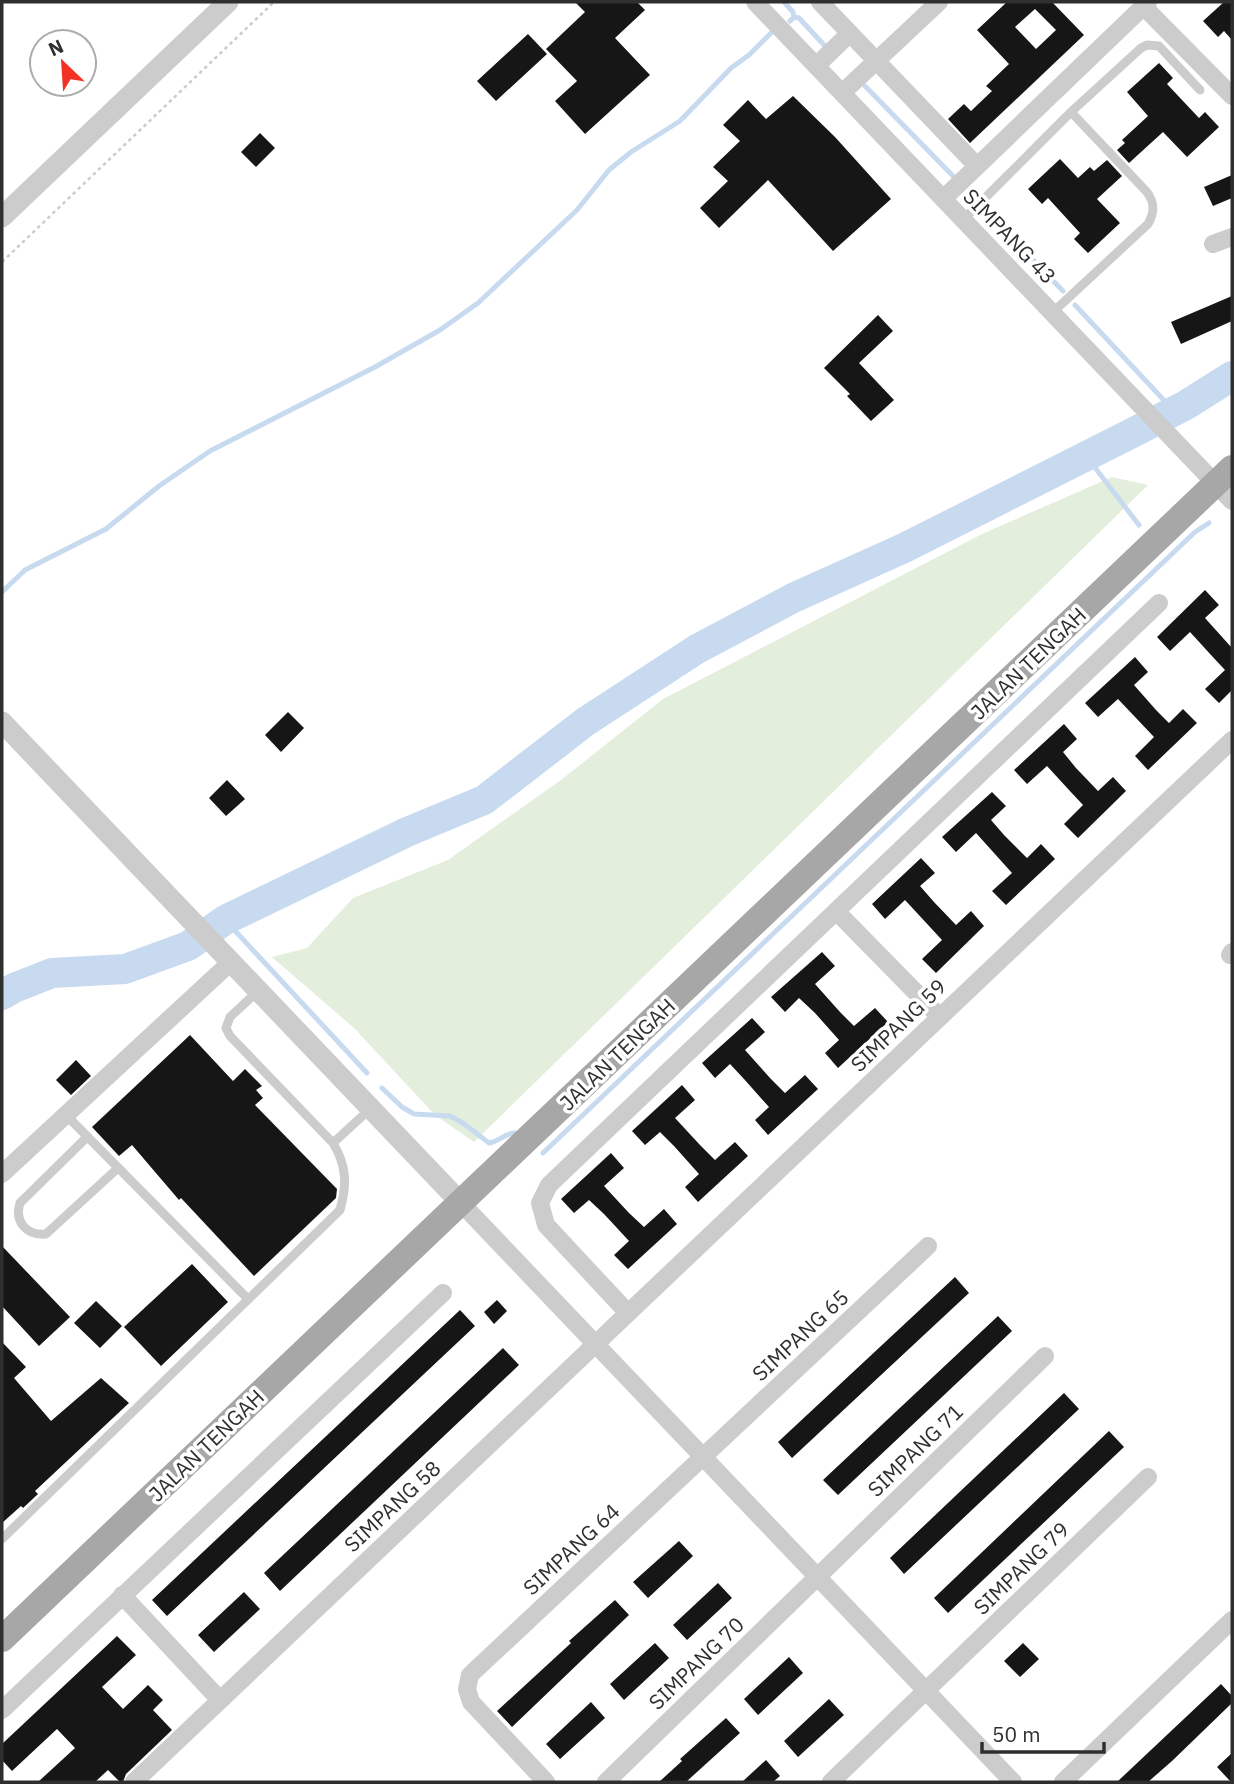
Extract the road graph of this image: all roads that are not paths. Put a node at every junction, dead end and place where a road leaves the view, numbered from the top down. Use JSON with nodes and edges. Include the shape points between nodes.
{"nodes":[{"id":1,"x":228,"y":2,"type":"edge"},
{"id":2,"x":755,"y":2,"type":"edge"},
{"id":3,"x":820,"y":2,"type":"edge"},
{"id":4,"x":939,"y":2,"type":"edge"},
{"id":5,"x":1146,"y":4,"type":"edge"},
{"id":6,"x":850,"y":33,"type":"junction"},
{"id":7,"x":1175,"y":50,"type":"junction"},
{"id":8,"x":876,"y":60,"type":"junction"},
{"id":9,"x":816,"y":66,"type":"junction"},
{"id":10,"x":1200,"y":90,"type":"dead end"},
{"id":11,"x":842,"y":93,"type":"junction"},
{"id":12,"x":1232,"y":96,"type":"edge"},
{"id":13,"x":1071,"y":112,"type":"junction"},
{"id":14,"x":977,"y":166,"type":"junction"},
{"id":15,"x":943,"y":199,"type":"junction"},
{"id":16,"x":2,"y":217,"type":"edge"},
{"id":17,"x":963,"y":220,"type":"junction"},
{"id":18,"x":1232,"y":237,"type":"edge"},
{"id":19,"x":1213,"y":244,"type":"dead end"},
{"id":20,"x":1052,"y":313,"type":"junction"},
{"id":21,"x":1227,"y":484,"type":"edge"},
{"id":22,"x":1159,"y":603,"type":"dead end"},
{"id":23,"x":2,"y":722,"type":"edge"},
{"id":24,"x":1232,"y":740,"type":"edge"},
{"id":25,"x":836,"y":911,"type":"junction"},
{"id":26,"x":225,"y":954,"type":"junction"},
{"id":27,"x":260,"y":990,"type":"junction"},
{"id":28,"x":940,"y":1017,"type":"junction"},
{"id":29,"x":371,"y":1108,"type":"junction"},
{"id":30,"x":66,"y":1115,"type":"junction"},
{"id":31,"x":87,"y":1137,"type":"junction"},
{"id":32,"x":332,"y":1143,"type":"junction"},
{"id":33,"x":118,"y":1168,"type":"junction"},
{"id":34,"x":2,"y":1174,"type":"edge"},
{"id":35,"x":461,"y":1202,"type":"junction"},
{"id":36,"x":928,"y":1246,"type":"dead end"},
{"id":37,"x":443,"y":1293,"type":"dead end"},
{"id":38,"x":248,"y":1299,"type":"junction"},
{"id":39,"x":628,"y":1313,"type":"junction"},
{"id":40,"x":596,"y":1344,"type":"junction"},
{"id":41,"x":1045,"y":1356,"type":"dead end"},
{"id":42,"x":703,"y":1457,"type":"junction"},
{"id":43,"x":1148,"y":1477,"type":"dead end"},
{"id":44,"x":2,"y":1539,"type":"edge"},
{"id":45,"x":817,"y":1577,"type":"junction"},
{"id":46,"x":122,"y":1595,"type":"junction"},
{"id":47,"x":1232,"y":1620,"type":"edge"},
{"id":48,"x":2,"y":1639,"type":"edge"},
{"id":49,"x":926,"y":1691,"type":"junction"},
{"id":50,"x":220,"y":1700,"type":"junction"},
{"id":51,"x":2,"y":1710,"type":"edge"},
{"id":52,"x":1070,"y":1780,"type":"edge"},
{"id":53,"x":134,"y":1782,"type":"edge"},
{"id":54,"x":546,"y":1782,"type":"edge"},
{"id":55,"x":606,"y":1782,"type":"edge"},
{"id":56,"x":831,"y":1782,"type":"edge"},
{"id":57,"x":1013,"y":1782,"type":"edge"}],
"edges":[{"from":1,"to":16,"type":"street"},
{"from":2,"to":9,"type":"street","name":"SIMPANG 43"},
{"from":3,"to":6,"type":"street"},
{"from":4,"to":8,"type":"street"},
{"from":5,"to":7,"type":"street"},
{"from":5,"to":14,"type":"street"},
{"from":6,"to":8,"type":"street"},
{"from":6,"to":9,"type":"street"},
{"from":7,"to":10,"type":"lane"},
{"from":7,"to":12,"type":"street"},
{"from":7,"to":13,"type":"lane","via":[[1153,45],[1142,48]]},
{"from":8,"to":11,"type":"street"},
{"from":8,"to":14,"type":"street"},
{"from":9,"to":11,"type":"street","name":"SIMPANG 43"},
{"from":11,"to":15,"type":"street","name":"SIMPANG 43"},
{"from":13,"to":17,"type":"lane"},
{"from":13,"to":20,"type":"lane","via":[[1146,191],[1154,211],[1148,224]]},
{"from":14,"to":15,"type":"street"},
{"from":15,"to":17,"type":"street","name":"SIMPANG 43"},
{"from":17,"to":20,"type":"street","name":"SIMPANG 43"},
{"from":18,"to":19,"type":"street"},
{"from":20,"to":21,"type":"street","name":"SIMPANG 43","via":[[1160,426]]},
{"from":21,"to":35,"type":"main road","name":"JALAN TENGAH"},
{"from":22,"to":25,"type":"street"},
{"from":23,"to":26,"type":"street"},
{"from":24,"to":28,"type":"street","name":"SIMPANG 59"},
{"from":25,"to":28,"type":"street"},
{"from":25,"to":39,"type":"street","via":[[549,1185],[540,1203],[547,1225]]},
{"from":26,"to":27,"type":"street"},
{"from":26,"to":30,"type":"street"},
{"from":27,"to":29,"type":"street"},
{"from":27,"to":32,"type":"lane","via":[[227,1020],[228,1032]]},
{"from":28,"to":39,"type":"street","name":"SIMPANG 59"},
{"from":29,"to":32,"type":"lane"},
{"from":29,"to":35,"type":"street"},
{"from":30,"to":31,"type":"lane"},
{"from":30,"to":34,"type":"street"},
{"from":31,"to":33,"type":"lane"},
{"from":31,"to":33,"type":"lane","via":[[20,1203],[18,1216],[27,1230],[46,1234]]},
{"from":32,"to":38,"type":"lane","via":[[346,1172],[340,1210]]},
{"from":33,"to":38,"type":"lane"},
{"from":35,"to":40,"type":"street"},
{"from":35,"to":48,"type":"main road","name":"JALAN TENGAH"},
{"from":36,"to":42,"type":"street","name":"SIMPANG 65"},
{"from":37,"to":46,"type":"street"},
{"from":38,"to":44,"type":"lane"},
{"from":39,"to":40,"type":"street","name":"SIMPANG 59"},
{"from":40,"to":42,"type":"street"},
{"from":40,"to":50,"type":"street","name":"SIMPANG 58"},
{"from":41,"to":45,"type":"street","name":"SIMPANG 71"},
{"from":42,"to":45,"type":"street"},
{"from":42,"to":54,"type":"street","name":"SIMPANG 64","via":[[470,1675],[467,1689],[471,1702]]},
{"from":43,"to":49,"type":"street","name":"SIMPANG 79"},
{"from":45,"to":49,"type":"street"},
{"from":45,"to":55,"type":"street","name":"SIMPANG 70"},
{"from":46,"to":50,"type":"street"},
{"from":46,"to":51,"type":"street"},
{"from":47,"to":52,"type":"street"},
{"from":49,"to":56,"type":"street","name":"SIMPANG 79"},
{"from":49,"to":57,"type":"street"},
{"from":50,"to":53,"type":"street","name":"SIMPANG 58"}]}
